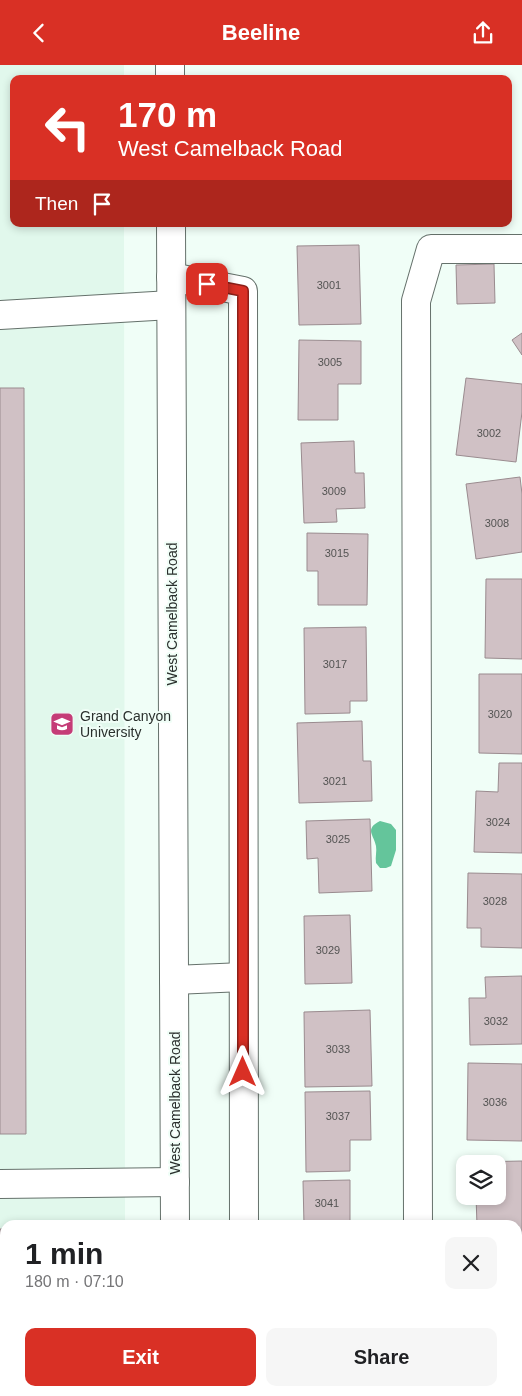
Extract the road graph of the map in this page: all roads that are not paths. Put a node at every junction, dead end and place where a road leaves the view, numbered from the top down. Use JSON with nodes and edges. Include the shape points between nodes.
{"nodes":[{"id":1,"x":171,"y":227,"type":"edge"},
{"id":2,"x":522,"y":249,"type":"edge"},
{"id":3,"x":171,"y":277,"type":"junction"},
{"id":4,"x":171,"y":305,"type":"junction"},
{"id":5,"x":0,"y":315,"type":"edge"},
{"id":6,"x":243,"y":977,"type":"junction"},
{"id":7,"x":174,"y":980,"type":"junction"},
{"id":8,"x":175,"y":1182,"type":"junction"},
{"id":9,"x":0,"y":1184,"type":"edge"},
{"id":10,"x":175,"y":1220,"type":"edge"},
{"id":11,"x":244,"y":1220,"type":"edge"},
{"id":12,"x":418,"y":1220,"type":"edge"}],
"edges":[{"from":1,"to":3,"type":"street","name":"West Camelback Road"},
{"from":2,"to":12,"type":"street","via":[[431,249],[416,301]]},
{"from":3,"to":4,"type":"street","name":"West Camelback Road"},
{"from":3,"to":6,"type":"street","via":[[243,291]]},
{"from":4,"to":5,"type":"street"},
{"from":4,"to":7,"type":"street","name":"West Camelback Road"},
{"from":6,"to":7,"type":"street"},
{"from":6,"to":11,"type":"street"},
{"from":7,"to":8,"type":"street","name":"West Camelback Road"},
{"from":8,"to":9,"type":"street"},
{"from":8,"to":10,"type":"street","name":"West Camelback Road"}]}
